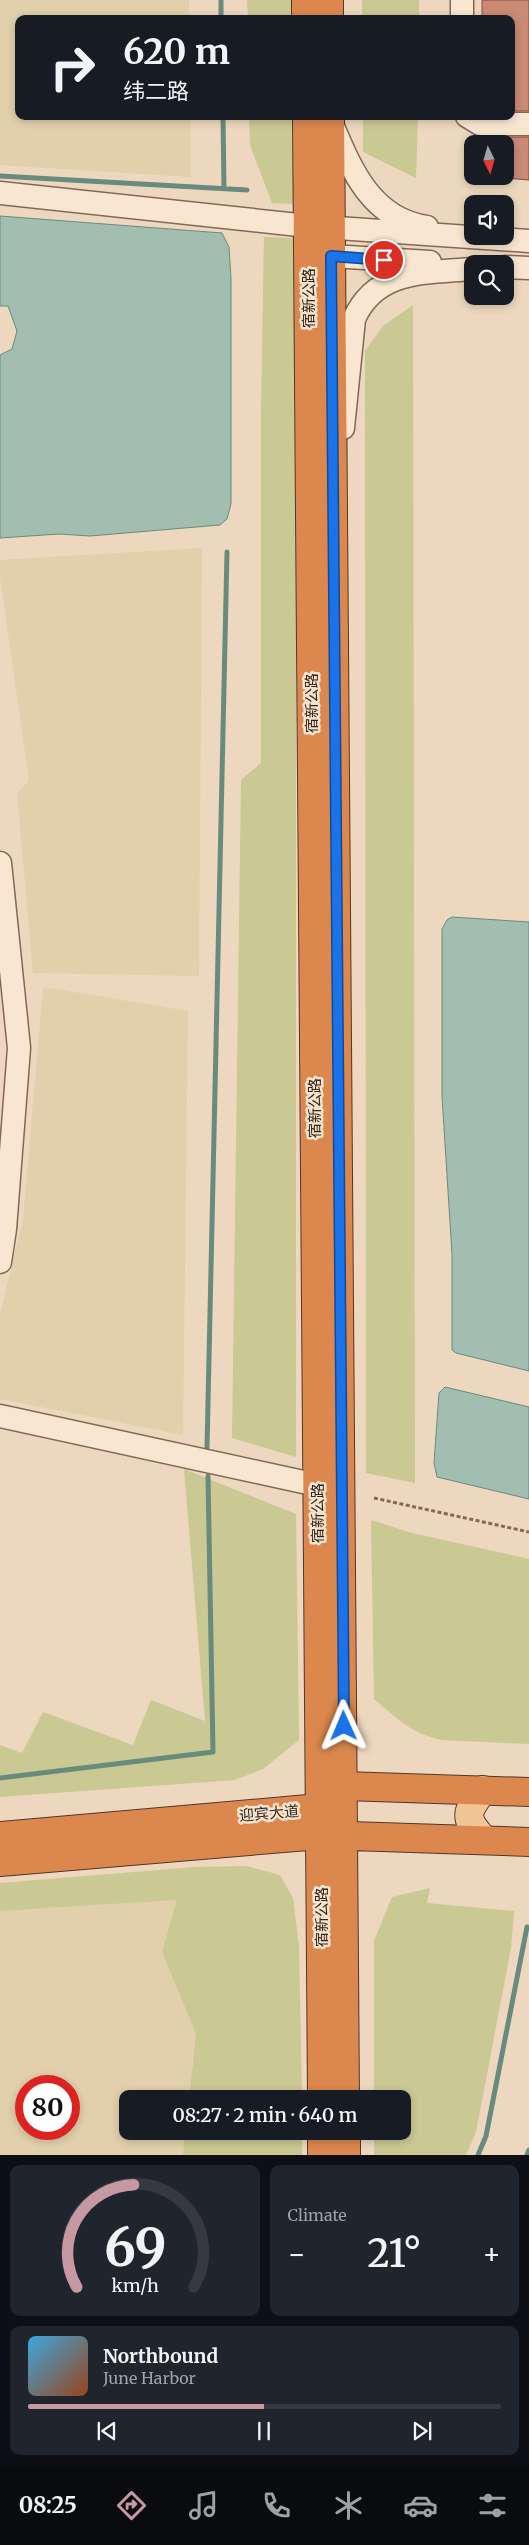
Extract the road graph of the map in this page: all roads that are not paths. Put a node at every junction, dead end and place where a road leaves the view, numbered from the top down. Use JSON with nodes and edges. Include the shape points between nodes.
{"nodes":[{"id":1,"x":306,"y":0,"type":"edge"},
{"id":2,"x":329,"y":0,"type":"edge"},
{"id":3,"x":462,"y":0,"type":"edge"},
{"id":4,"x":306,"y":15,"type":"edge"},
{"id":5,"x":329,"y":15,"type":"edge"},
{"id":6,"x":462,"y":15,"type":"edge"},
{"id":7,"x":322,"y":120,"type":"edge"},
{"id":8,"x":323,"y":120,"type":"edge"},
{"id":9,"x":474,"y":120,"type":"edge"},
{"id":10,"x":529,"y":124,"type":"edge"},
{"id":11,"x":0,"y":193,"type":"edge"},
{"id":12,"x":319,"y":227,"type":"junction"},
{"id":13,"x":464,"y":232,"type":"edge"},
{"id":14,"x":514,"y":239,"type":"edge"},
{"id":15,"x":529,"y":241,"type":"edge"},
{"id":16,"x":331,"y":256,"type":"junction"},
{"id":17,"x":464,"y":264,"type":"edge"},
{"id":18,"x":514,"y":267,"type":"edge"},
{"id":19,"x":529,"y":268,"type":"edge"},
{"id":20,"x":464,"y":270,"type":"edge"},
{"id":21,"x":334,"y":576,"type":"junction"},
{"id":22,"x":0,"y":863,"type":"edge"},
{"id":23,"x":2,"y":895,"type":"edge"},
{"id":24,"x":8,"y":1020,"type":"edge"},
{"id":25,"x":6,"y":1145,"type":"edge"},
{"id":26,"x":0,"y":1262,"type":"edge"},
{"id":27,"x":0,"y":1416,"type":"edge"},
{"id":28,"x":317,"y":1485,"type":"junction"},
{"id":29,"x":344,"y":1786,"type":"junction"},
{"id":30,"x":484,"y":1790,"type":"junction"},
{"id":31,"x":529,"y":1792,"type":"edge"},
{"id":32,"x":328,"y":1826,"type":"junction"},
{"id":33,"x":0,"y":1836,"type":"edge"},
{"id":34,"x":484,"y":1840,"type":"junction"},
{"id":35,"x":529,"y":1842,"type":"edge"},
{"id":36,"x":0,"y":1862,"type":"edge"},
{"id":37,"x":322,"y":2090,"type":"edge"},
{"id":38,"x":345,"y":2090,"type":"edge"},
{"id":39,"x":322,"y":2140,"type":"edge"},
{"id":40,"x":346,"y":2140,"type":"edge"},
{"id":41,"x":322,"y":2155,"type":"edge"},
{"id":42,"x":346,"y":2155,"type":"edge"}],
"edges":[{"from":1,"to":4,"type":"highway"},
{"from":2,"to":5,"type":"highway"},
{"from":3,"to":6,"type":"street"},
{"from":7,"to":12,"type":"highway","name":"宿新公路"},
{"from":8,"to":13,"type":"street","via":[[366,193],[378,204],[421,226]]},
{"from":9,"to":10,"type":"street","via":[[480,124]]},
{"from":11,"to":12,"type":"street"},
{"from":12,"to":15,"type":"street"},
{"from":12,"to":16,"type":"highway","name":"宿新公路"},
{"from":12,"to":28,"type":"highway","name":"宿新公路"},
{"from":14,"to":15,"type":"street"},
{"from":16,"to":17,"type":"street"},
{"from":16,"to":21,"type":"highway","name":"宿新公路"},
{"from":18,"to":19,"type":"street"},
{"from":20,"to":21,"type":"street","via":[[411,274],[392,280],[374,290],[354,319]]},
{"from":21,"to":29,"type":"highway","name":"宿新公路"},
{"from":22,"to":23,"type":"street"},
{"from":23,"to":24,"type":"street"},
{"from":24,"to":25,"type":"street","via":[[19,1048]]},
{"from":25,"to":26,"type":"street"},
{"from":27,"to":28,"type":"street"},
{"from":28,"to":32,"type":"highway","name":"宿新公路"},
{"from":29,"to":30,"type":"highway"},
{"from":29,"to":32,"type":"highway","name":"迎宾大道"},
{"from":29,"to":32,"type":"highway","name":"宿新公路"},
{"from":30,"to":31,"type":"highway"},
{"from":30,"to":34,"type":"main road","via":[[469,1813],[470,1825]]},
{"from":32,"to":33,"type":"highway","name":"迎宾大道"},
{"from":32,"to":34,"type":"highway","name":"迎宾大道"},
{"from":32,"to":36,"type":"highway","name":"迎宾大道"},
{"from":32,"to":37,"type":"highway","name":"宿新公路"},
{"from":32,"to":38,"type":"highway","name":"宿新公路"},
{"from":34,"to":35,"type":"highway","name":"迎宾大道"},
{"from":39,"to":41,"type":"highway"},
{"from":40,"to":42,"type":"highway"}]}
